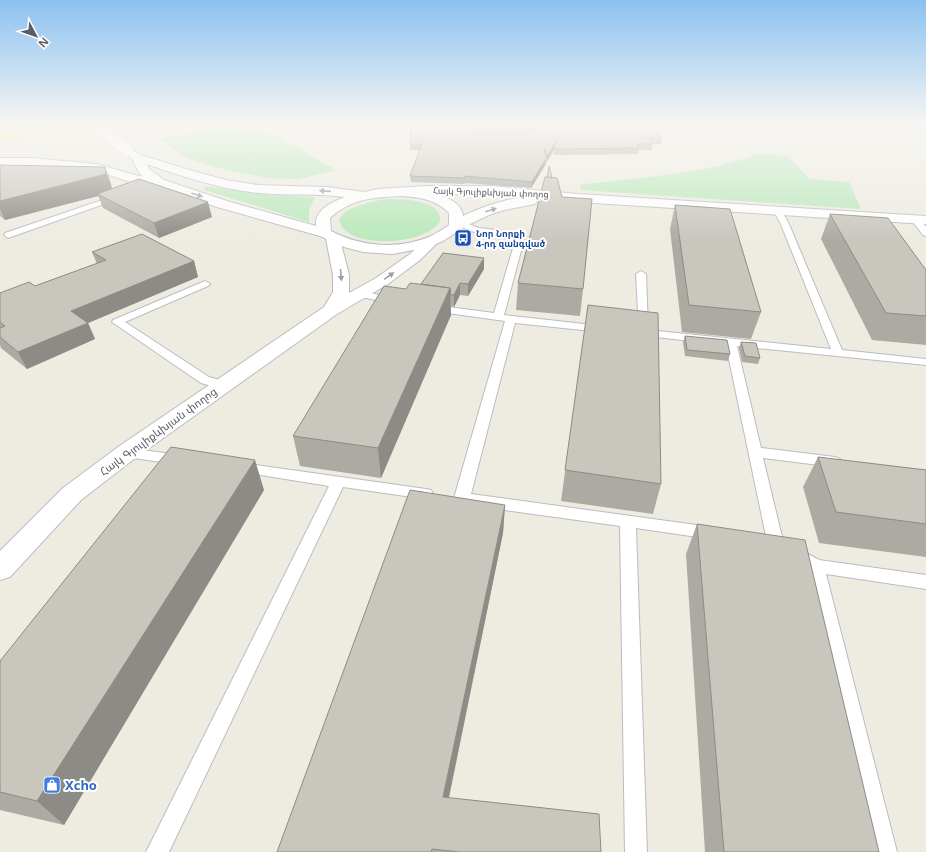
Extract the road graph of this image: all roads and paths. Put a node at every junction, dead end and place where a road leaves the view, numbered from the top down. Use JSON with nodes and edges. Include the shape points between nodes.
{"nodes":[{"id":1,"x":39,"y":163,"type":"edge"},
{"id":2,"x":139,"y":163,"type":"edge"},
{"id":3,"x":156,"y":163,"type":"edge"},
{"id":4,"x":160,"y":183,"type":"junction"},
{"id":5,"x":143,"y":189,"type":"edge"},
{"id":6,"x":404,"y":192,"type":"junction"},
{"id":7,"x":128,"y":194,"type":"edge"},
{"id":8,"x":363,"y":195,"type":"junction"},
{"id":9,"x":578,"y":198,"type":"junction"},
{"id":10,"x":778,"y":212,"type":"junction"},
{"id":11,"x":921,"y":220,"type":"edge"},
{"id":12,"x":458,"y":225,"type":"junction"},
{"id":13,"x":926,"y":233,"type":"edge"},
{"id":14,"x":8,"y":235,"type":"dead end"},
{"id":15,"x":329,"y":236,"type":"junction"},
{"id":16,"x":431,"y":242,"type":"junction"},
{"id":17,"x":641,"y":274,"type":"dead end"},
{"id":18,"x":205,"y":284,"type":"dead end"},
{"id":19,"x":361,"y":294,"type":"junction"},
{"id":20,"x":407,"y":304,"type":"edge"},
{"id":21,"x":423,"y":307,"type":"edge"},
{"id":22,"x":331,"y":310,"type":"junction"},
{"id":23,"x":498,"y":317,"type":"junction"},
{"id":24,"x":511,"y":319,"type":"junction"},
{"id":25,"x":612,"y":330,"type":"edge"},
{"id":26,"x":628,"y":331,"type":"edge"},
{"id":27,"x":643,"y":333,"type":"junction"},
{"id":28,"x":731,"y":342,"type":"junction"},
{"id":29,"x":838,"y":353,"type":"junction"},
{"id":30,"x":926,"y":362,"type":"edge"},
{"id":31,"x":222,"y":385,"type":"junction"},
{"id":32,"x":756,"y":452,"type":"junction"},
{"id":33,"x":126,"y":453,"type":"junction"},
{"id":34,"x":193,"y":462,"type":"edge"},
{"id":35,"x":849,"y":464,"type":"edge"},
{"id":36,"x":224,"y":466,"type":"edge"},
{"id":37,"x":338,"y":482,"type":"junction"},
{"id":38,"x":462,"y":499,"type":"junction"},
{"id":39,"x":628,"y":521,"type":"junction"},
{"id":40,"x":729,"y":535,"type":"edge"},
{"id":41,"x":760,"y":539,"type":"edge"},
{"id":42,"x":775,"y":541,"type":"junction"},
{"id":43,"x":816,"y":566,"type":"junction"},
{"id":44,"x":0,"y":569,"type":"edge"},
{"id":45,"x":926,"y":582,"type":"edge"},
{"id":46,"x":156,"y":852,"type":"edge"},
{"id":47,"x":636,"y":852,"type":"edge"},
{"id":48,"x":886,"y":852,"type":"edge"}],
"edges":[{"from":1,"to":4,"type":"main road","via":[[97,168],[134,179]]},
{"from":2,"to":4,"type":"main road","via":[[144,171]]},
{"from":8,"to":3,"type":"main road","one_way":true,"via":[[257,189],[178,172]]},
{"from":4,"to":5,"type":"lane"},
{"from":4,"to":15,"type":"main road","one_way":true},
{"from":6,"to":8,"type":"main road"},
{"from":6,"to":9,"type":"main road","name":"Հայկ Գյուլիքևխյան փողոց","via":[[439,189],[540,193]]},
{"from":6,"to":12,"type":"main road","via":[[431,197],[452,206],[457,212]]},
{"from":7,"to":14,"type":"lane"},
{"from":8,"to":15,"type":"main road","name":"Հայկ Գյուլիքևխյան փողոց","via":[[329,210],[324,216],[322,223]]},
{"from":9,"to":10,"type":"main road","name":"Հայկ Գյուլիքևխյան փողոց"},
{"from":12,"to":9,"type":"main road","name":"Հայկ Գյուլիքևխյան փողոց","one_way":true,"via":[[488,210],[512,204]]},
{"from":10,"to":11,"type":"main road","name":"Հայկ Գյուլիքևխյան փողոց"},
{"from":10,"to":29,"type":"lane"},
{"from":11,"to":13,"type":"lane"},
{"from":12,"to":16,"type":"main road","name":"Հայկ Գյուլիքևխյան փողոց"},
{"from":12,"to":23,"type":"lane","via":[[522,236]]},
{"from":15,"to":16,"type":"main road","via":[[361,247],[380,249],[408,248]]},
{"from":15,"to":22,"type":"main road","name":"Հայկ Գյուլիքևխյան փողոց","one_way":true,"via":[[342,275],[341,292]]},
{"from":19,"to":16,"type":"main road","name":"Հայկ Գյուլիքևխյան փողոց","one_way":true,"via":[[415,257]]},
{"from":17,"to":27,"type":"lane"},
{"from":18,"to":31,"type":"lane","via":[[117,322],[205,380]]},
{"from":19,"to":20,"type":"lane"},
{"from":19,"to":22,"type":"main road","name":"Հայկ Գյուլիքևխյան փողոց"},
{"from":21,"to":23,"type":"lane"},
{"from":22,"to":31,"type":"main road","name":"Հայկ Գյուլիքևխյան փողոց"},
{"from":23,"to":24,"type":"lane"},
{"from":24,"to":25,"type":"lane"},
{"from":24,"to":38,"type":"lane"},
{"from":26,"to":27,"type":"lane"},
{"from":27,"to":28,"type":"lane"},
{"from":28,"to":29,"type":"lane"},
{"from":28,"to":32,"type":"lane"},
{"from":29,"to":30,"type":"lane"},
{"from":31,"to":33,"type":"main road","name":"Հայկ Գյուլիքևխյան փողոց"},
{"from":32,"to":35,"type":"lane"},
{"from":32,"to":42,"type":"lane"},
{"from":33,"to":34,"type":"lane"},
{"from":33,"to":44,"type":"main road","name":"Հայկ Գյուլիքևխյան փողոց","via":[[72,494]]},
{"from":36,"to":37,"type":"lane"},
{"from":37,"to":38,"type":"lane"},
{"from":37,"to":46,"type":"lane"},
{"from":38,"to":39,"type":"lane"},
{"from":39,"to":40,"type":"lane"},
{"from":39,"to":47,"type":"lane"},
{"from":41,"to":42,"type":"lane"},
{"from":42,"to":43,"type":"lane"},
{"from":43,"to":45,"type":"lane"},
{"from":43,"to":48,"type":"lane"}]}
